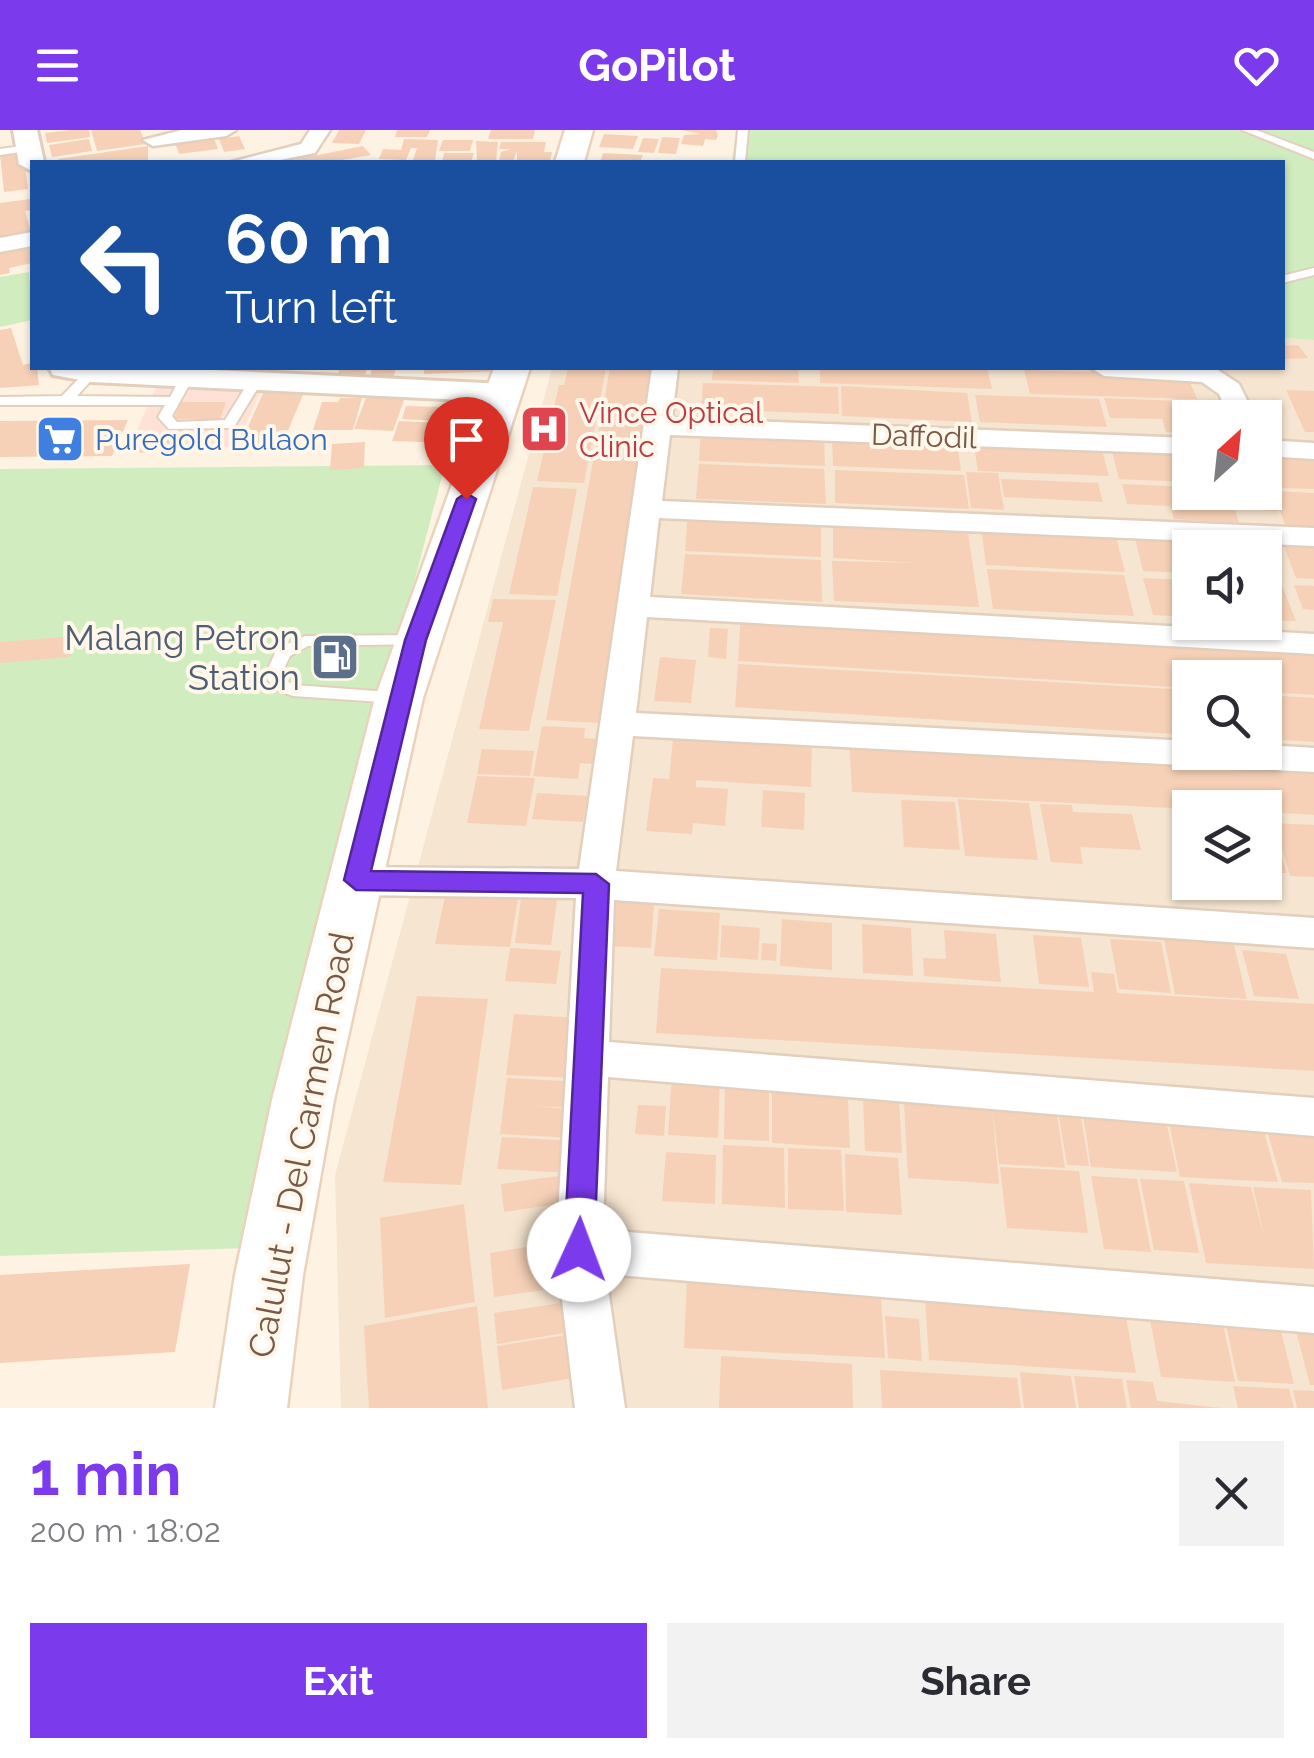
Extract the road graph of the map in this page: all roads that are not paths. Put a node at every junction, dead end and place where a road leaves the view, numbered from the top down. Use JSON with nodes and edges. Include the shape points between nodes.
{"nodes":[{"id":1,"x":226,"y":130,"type":"edge"},
{"id":2,"x":320,"y":130,"type":"edge"},
{"id":3,"x":579,"y":130,"type":"edge"},
{"id":4,"x":743,"y":130,"type":"edge"},
{"id":5,"x":1247,"y":130,"type":"edge"},
{"id":6,"x":152,"y":135,"type":"edge"},
{"id":7,"x":29,"y":148,"type":"edge"},
{"id":8,"x":0,"y":152,"type":"edge"},
{"id":9,"x":1314,"y":156,"type":"edge"},
{"id":10,"x":161,"y":160,"type":"edge"},
{"id":11,"x":250,"y":160,"type":"edge"},
{"id":12,"x":571,"y":160,"type":"edge"},
{"id":13,"x":740,"y":160,"type":"edge"},
{"id":14,"x":30,"y":239,"type":"edge"},
{"id":15,"x":0,"y":245,"type":"edge"},
{"id":16,"x":1314,"y":270,"type":"edge"},
{"id":17,"x":1285,"y":279,"type":"edge"},
{"id":18,"x":78,"y":370,"type":"edge"},
{"id":19,"x":665,"y":370,"type":"edge"},
{"id":20,"x":1134,"y":370,"type":"edge"},
{"id":21,"x":253,"y":374,"type":"edge"},
{"id":22,"x":508,"y":380,"type":"edge"},
{"id":23,"x":181,"y":390,"type":"junction"},
{"id":24,"x":66,"y":400,"type":"junction"},
{"id":25,"x":1235,"y":400,"type":"edge"},
{"id":26,"x":0,"y":401,"type":"edge"},
{"id":27,"x":657,"y":426,"type":"junction"},
{"id":28,"x":1172,"y":445,"type":"edge"},
{"id":29,"x":1282,"y":449,"type":"edge"},
{"id":30,"x":1314,"y":451,"type":"edge"},
{"id":31,"x":646,"y":509,"type":"junction"},
{"id":32,"x":1314,"y":537,"type":"edge"},
{"id":33,"x":633,"y":606,"type":"junction"},
{"id":34,"x":416,"y":640,"type":"junction"},
{"id":35,"x":1314,"y":644,"type":"edge"},
{"id":36,"x":400,"y":698,"type":"junction"},
{"id":37,"x":617,"y":724,"type":"junction"},
{"id":38,"x":1314,"y":760,"type":"edge"},
{"id":39,"x":356,"y":880,"type":"junction"},
{"id":40,"x":596,"y":884,"type":"junction"},
{"id":41,"x":1314,"y":933,"type":"edge"},
{"id":42,"x":587,"y":1058,"type":"junction"},
{"id":43,"x":1314,"y":1117,"type":"edge"},
{"id":44,"x":579,"y":1250,"type":"junction"},
{"id":45,"x":1314,"y":1310,"type":"edge"},
{"id":46,"x":251,"y":1408,"type":"edge"},
{"id":47,"x":600,"y":1408,"type":"edge"}],
"edges":[{"from":1,"to":6,"type":"street"},
{"from":2,"to":11,"type":"street","via":[[308,149]]},
{"from":3,"to":12,"type":"main road"},
{"from":4,"to":13,"type":"lane"},
{"from":5,"to":9,"type":"lane"},
{"from":6,"to":10,"type":"street"},
{"from":7,"to":8,"type":"lane"},
{"from":14,"to":15,"type":"street"},
{"from":16,"to":17,"type":"lane"},
{"from":18,"to":23,"type":"street"},
{"from":18,"to":24,"type":"lane"},
{"from":19,"to":27,"type":"street"},
{"from":20,"to":25,"type":"street","via":[[1208,375]]},
{"from":21,"to":22,"type":"street"},
{"from":21,"to":23,"type":"street"},
{"from":21,"to":23,"type":"lane","via":[[236,419],[224,426],[168,424],[165,417]]},
{"from":22,"to":34,"type":"main road","name":"Calulut - Del Carmen Road"},
{"from":23,"to":24,"type":"lane"},
{"from":24,"to":26,"type":"lane"},
{"from":27,"to":28,"type":"street","name":"Daffodil"},
{"from":27,"to":31,"type":"street"},
{"from":29,"to":30,"type":"street"},
{"from":31,"to":32,"type":"street"},
{"from":31,"to":33,"type":"street"},
{"from":33,"to":35,"type":"street"},
{"from":33,"to":37,"type":"street"},
{"from":34,"to":36,"type":"main road","name":"Calulut - Del Carmen Road"},
{"from":34,"to":36,"type":"lane","via":[[306,641],[283,653],[273,675],[293,690]]},
{"from":36,"to":39,"type":"main road","name":"Calulut - Del Carmen Road"},
{"from":37,"to":38,"type":"street"},
{"from":37,"to":40,"type":"street"},
{"from":39,"to":40,"type":"street"},
{"from":39,"to":46,"type":"main road","name":"Calulut - Del Carmen Road","via":[[268,1274]]},
{"from":40,"to":41,"type":"street"},
{"from":40,"to":42,"type":"street"},
{"from":42,"to":43,"type":"street"},
{"from":42,"to":44,"type":"street"},
{"from":44,"to":45,"type":"street"},
{"from":44,"to":47,"type":"street"}]}
